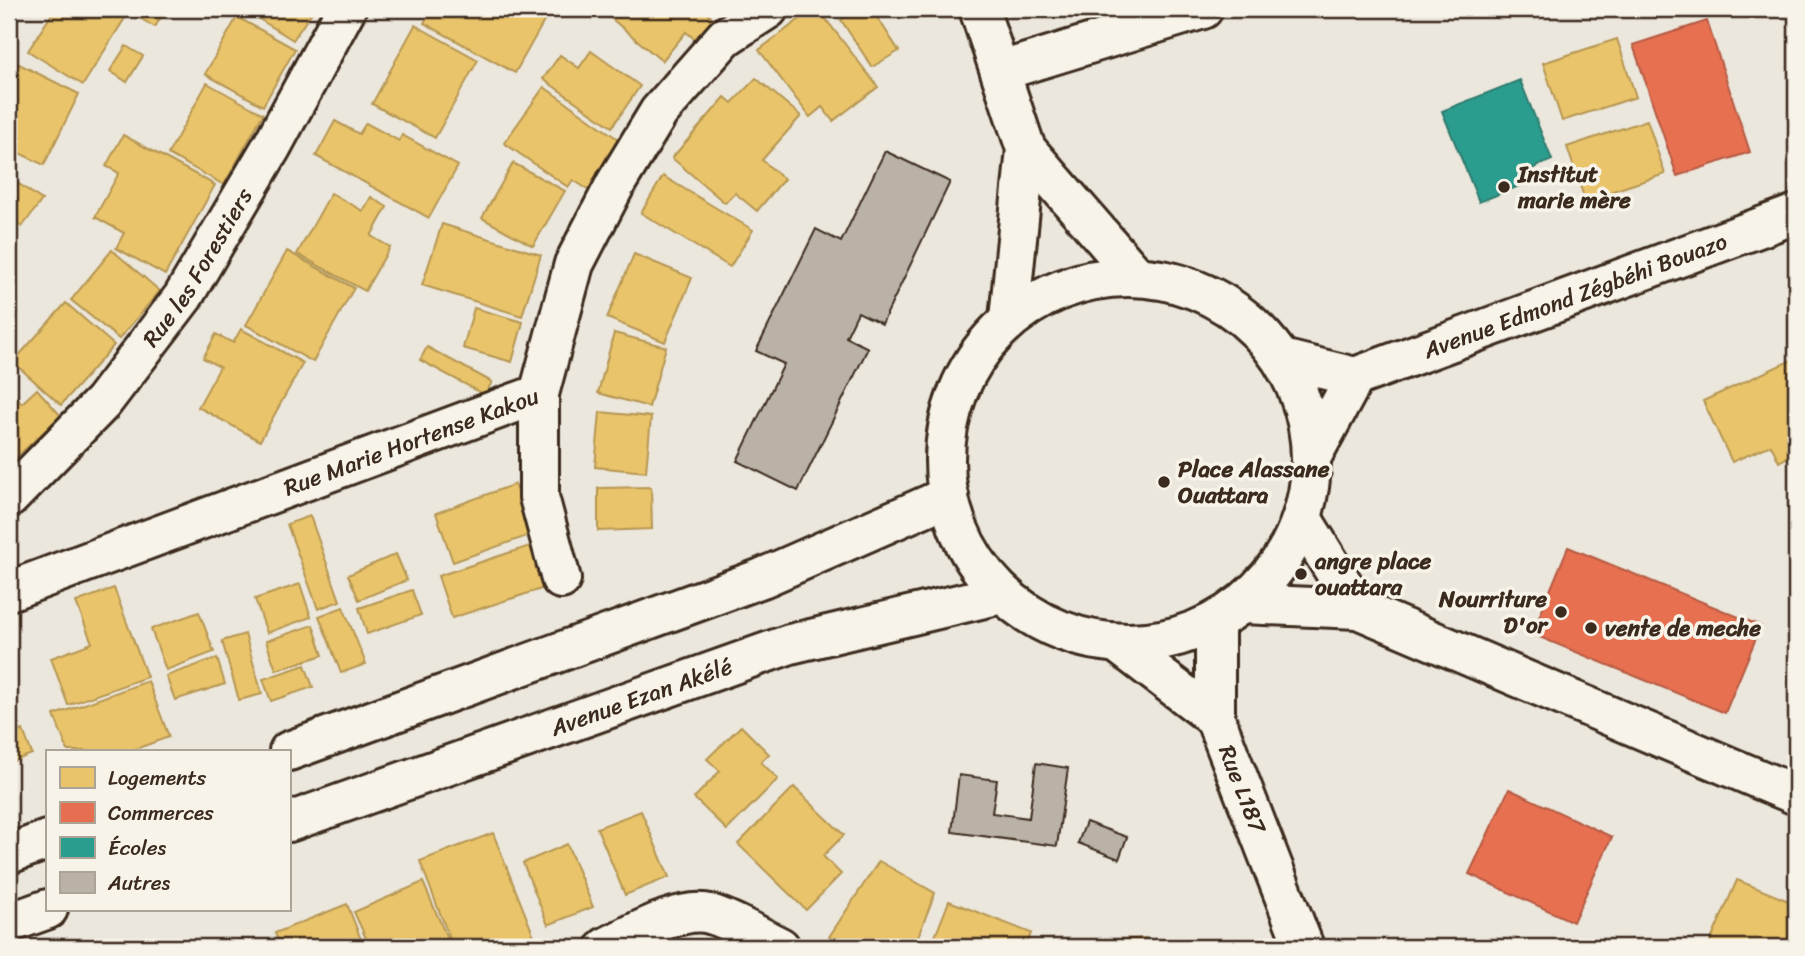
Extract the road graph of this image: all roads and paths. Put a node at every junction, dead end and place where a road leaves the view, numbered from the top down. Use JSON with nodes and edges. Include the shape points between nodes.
{"nodes":[{"id":1,"x":346,"y":9,"type":"edge"},
{"id":2,"x":768,"y":9,"type":"edge"},
{"id":3,"x":979,"y":9,"type":"edge"},
{"id":4,"x":1203,"y":9,"type":"edge"},
{"id":5,"x":1001,"y":71,"type":"junction"},
{"id":6,"x":1026,"y":149,"type":"junction"},
{"id":7,"x":1796,"y":214,"type":"edge"},
{"id":8,"x":1137,"y":277,"type":"junction"},
{"id":9,"x":1010,"y":319,"type":"junction"},
{"id":10,"x":1282,"y":359,"type":"junction"},
{"id":11,"x":1355,"y":377,"type":"junction"},
{"id":12,"x":539,"y":394,"type":"junction"},
{"id":13,"x":1312,"y":456,"type":"junction"},
{"id":14,"x":949,"y":496,"type":"junction"},
{"id":15,"x":9,"y":498,"type":"edge"},
{"id":16,"x":1303,"y":520,"type":"junction"},
{"id":17,"x":561,"y":579,"type":"dead end"},
{"id":18,"x":9,"y":591,"type":"edge"},
{"id":19,"x":1001,"y":594,"type":"junction"},
{"id":20,"x":1358,"y":609,"type":"junction"},
{"id":21,"x":1229,"y":613,"type":"junction"},
{"id":22,"x":1118,"y":644,"type":"junction"},
{"id":23,"x":1215,"y":718,"type":"junction"},
{"id":24,"x":290,"y":751,"type":"edge"},
{"id":25,"x":1796,"y":795,"type":"edge"},
{"id":26,"x":290,"y":822,"type":"edge"},
{"id":27,"x":46,"y":840,"type":"edge"},
{"id":28,"x":9,"y":854,"type":"edge"},
{"id":29,"x":46,"y":910,"type":"edge"},
{"id":30,"x":9,"y":923,"type":"edge"},
{"id":31,"x":606,"y":947,"type":"edge"},
{"id":32,"x":780,"y":947,"type":"edge"},
{"id":33,"x":1304,"y":947,"type":"edge"}],
"edges":[{"from":1,"to":15,"type":"street","name":"Rue les Forestiers","via":[[183,297],[103,402]]},
{"from":2,"to":12,"type":"street","name":"Rue Marie Hortense Kakou","via":[[725,37],[659,112],[616,183],[574,264]]},
{"from":3,"to":5,"type":"street"},
{"from":4,"to":5,"type":"street"},
{"from":5,"to":6,"type":"street"},
{"from":6,"to":8,"type":"street"},
{"from":6,"to":9,"type":"street"},
{"from":7,"to":11,"type":"street","name":"Avenue Edmond Zégbéhi Bouazo"},
{"from":8,"to":9,"type":"street","via":[[1069,286]]},
{"from":8,"to":10,"type":"street","via":[[1179,284],[1220,301],[1255,326]]},
{"from":9,"to":14,"type":"street","via":[[963,377],[946,443]]},
{"from":10,"to":11,"type":"street"},
{"from":10,"to":13,"type":"street","via":[[1304,405]]},
{"from":11,"to":13,"type":"street"},
{"from":12,"to":17,"type":"street","via":[[539,497]]},
{"from":12,"to":18,"type":"street","name":"Rue Marie Hortense Kakou"},
{"from":13,"to":16,"type":"street"},
{"from":14,"to":19,"type":"street","via":[[967,552]]},
{"from":14,"to":24,"type":"street","via":[[762,578]]},
{"from":16,"to":20,"type":"street"},
{"from":16,"to":21,"type":"street","via":[[1279,566]]},
{"from":19,"to":22,"type":"street","via":[[1055,630]]},
{"from":19,"to":26,"type":"street","name":"Avenue Ezan Akélé","via":[[790,644]]},
{"from":20,"to":21,"type":"street"},
{"from":20,"to":25,"type":"street"},
{"from":21,"to":22,"type":"street","via":[[1168,640]]},
{"from":21,"to":23,"type":"street","name":"Rue L187"},
{"from":22,"to":23,"type":"street"},
{"from":23,"to":33,"type":"street","name":"Rue L187"},
{"from":27,"to":28,"type":"street"},
{"from":29,"to":30,"type":"street"},
{"from":31,"to":32,"type":"street","via":[[667,920],[707,913]]}]}
